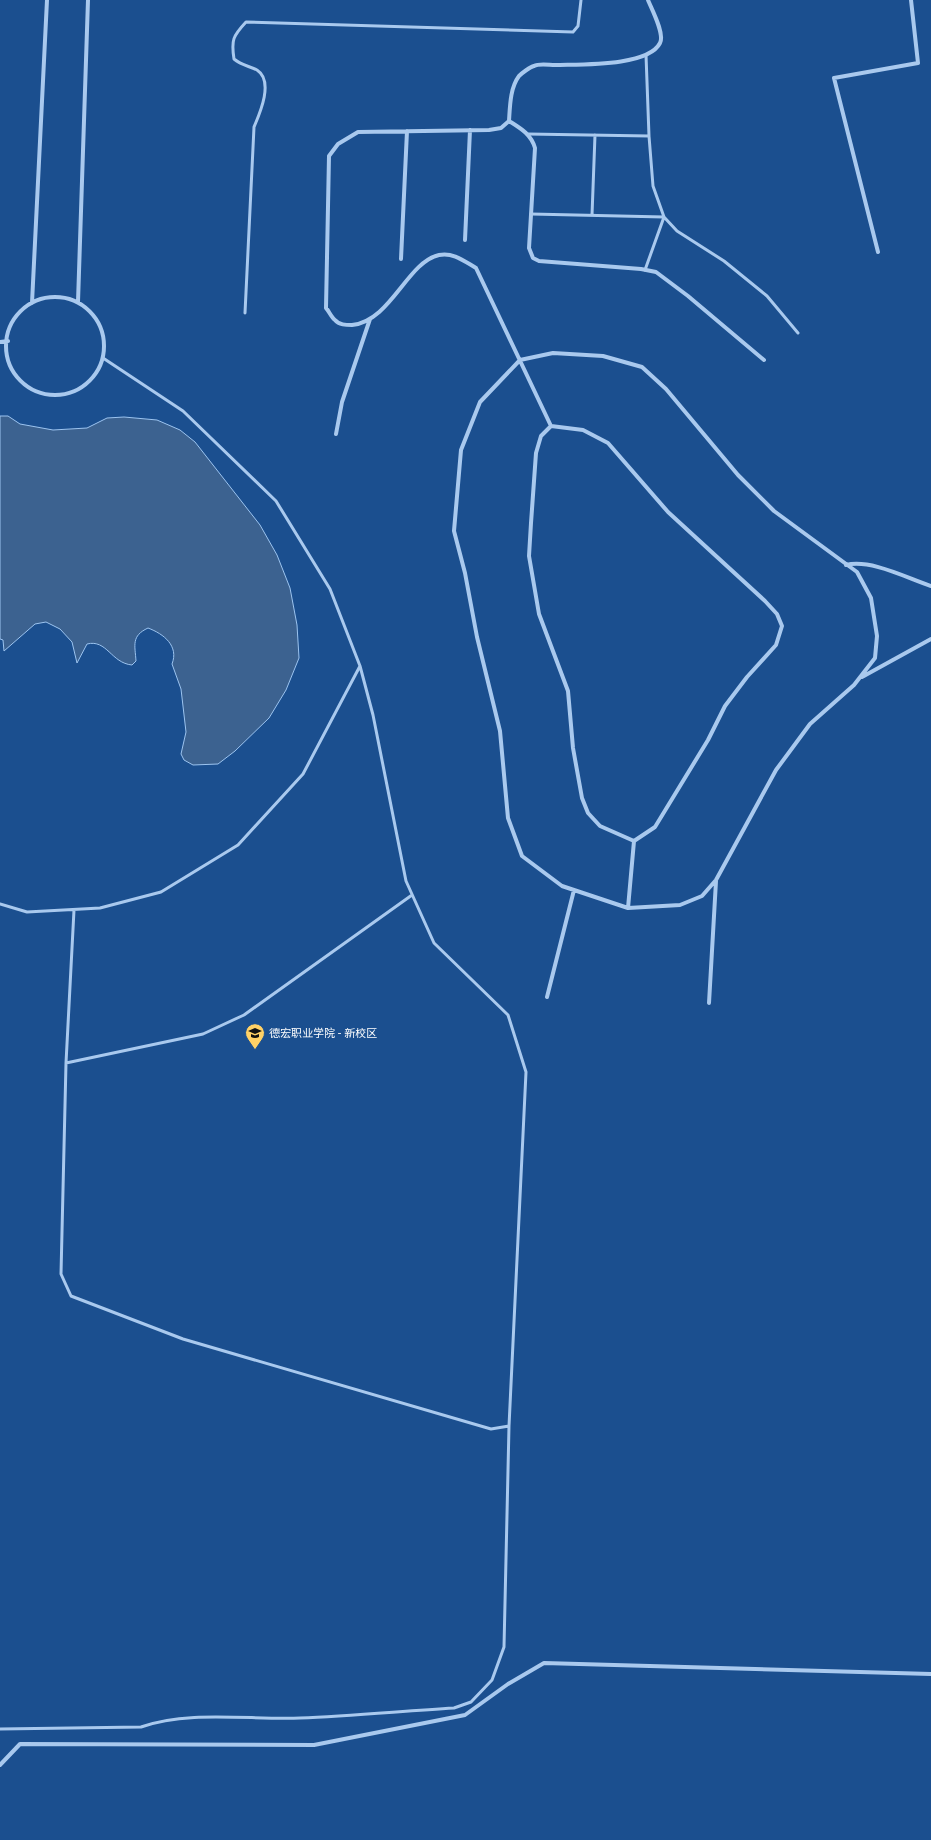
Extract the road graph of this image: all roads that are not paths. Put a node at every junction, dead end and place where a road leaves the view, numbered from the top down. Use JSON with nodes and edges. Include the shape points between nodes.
{"nodes":[{"id":1,"x":47,"y":0,"type":"edge"},
{"id":2,"x":88,"y":0,"type":"edge"},
{"id":3,"x":581,"y":0,"type":"edge"},
{"id":4,"x":648,"y":0,"type":"edge"},
{"id":5,"x":911,"y":0,"type":"edge"},
{"id":6,"x":646,"y":55,"type":"junction"},
{"id":7,"x":509,"y":120,"type":"junction"},
{"id":8,"x":470,"y":130,"type":"junction"},
{"id":9,"x":407,"y":131,"type":"junction"},
{"id":10,"x":528,"y":134,"type":"junction"},
{"id":11,"x":595,"y":135,"type":"junction"},
{"id":12,"x":649,"y":136,"type":"junction"},
{"id":13,"x":531,"y":214,"type":"junction"},
{"id":14,"x":592,"y":216,"type":"junction"},
{"id":15,"x":664,"y":217,"type":"junction"},
{"id":16,"x":465,"y":240,"type":"dead end"},
{"id":17,"x":878,"y":252,"type":"dead end"},
{"id":18,"x":401,"y":259,"type":"dead end"},
{"id":19,"x":645,"y":270,"type":"junction"},
{"id":20,"x":78,"y":302,"type":"junction"},
{"id":21,"x":32,"y":303,"type":"junction"},
{"id":22,"x":245,"y":312,"type":"dead end"},
{"id":23,"x":370,"y":318,"type":"junction"},
{"id":24,"x":798,"y":333,"type":"dead end"},
{"id":25,"x":8,"y":341,"type":"junction"},
{"id":26,"x":0,"y":342,"type":"edge"},
{"id":27,"x":103,"y":358,"type":"junction"},
{"id":28,"x":520,"y":360,"type":"junction"},
{"id":29,"x":764,"y":360,"type":"dead end"},
{"id":30,"x":551,"y":426,"type":"junction"},
{"id":31,"x":336,"y":434,"type":"dead end"},
{"id":32,"x":846,"y":565,"type":"junction"},
{"id":33,"x":931,"y":586,"type":"edge"},
{"id":34,"x":931,"y":639,"type":"edge"},
{"id":35,"x":360,"y":666,"type":"junction"},
{"id":36,"x":860,"y":678,"type":"junction"},
{"id":37,"x":634,"y":841,"type":"junction"},
{"id":38,"x":716,"y":880,"type":"junction"},
{"id":39,"x":574,"y":890,"type":"junction"},
{"id":40,"x":412,"y":895,"type":"junction"},
{"id":41,"x":0,"y":904,"type":"edge"},
{"id":42,"x":628,"y":908,"type":"junction"},
{"id":43,"x":74,"y":910,"type":"junction"},
{"id":44,"x":547,"y":997,"type":"dead end"},
{"id":45,"x":709,"y":1002,"type":"dead end"},
{"id":46,"x":66,"y":1063,"type":"junction"},
{"id":47,"x":509,"y":1426,"type":"junction"},
{"id":48,"x":931,"y":1674,"type":"edge"},
{"id":49,"x":0,"y":1730,"type":"edge"},
{"id":50,"x":0,"y":1765,"type":"edge"}],
"edges":[{"from":1,"to":21,"type":"street"},
{"from":2,"to":20,"type":"street"},
{"from":3,"to":22,"type":"lane","via":[[578,26],[573,32],[246,22],[236,33],[232,44],[234,59],[258,71],[264,82],[264,103],[254,127]]},
{"from":4,"to":6,"type":"street","via":[[661,33],[660,43]]},
{"from":5,"to":17,"type":"street","via":[[918,63],[834,78]]},
{"from":6,"to":7,"type":"street","via":[[610,63],[534,65],[519,76],[512,92]]},
{"from":6,"to":12,"type":"lane"},
{"from":7,"to":8,"type":"street","via":[[501,128]]},
{"from":7,"to":10,"type":"street"},
{"from":8,"to":9,"type":"street"},
{"from":8,"to":16,"type":"street"},
{"from":9,"to":18,"type":"street"},
{"from":9,"to":23,"type":"street","via":[[358,132],[338,144],[330,156],[326,308],[335,321],[344,325],[361,324]]},
{"from":10,"to":11,"type":"lane"},
{"from":10,"to":13,"type":"street","via":[[535,148]]},
{"from":11,"to":12,"type":"lane"},
{"from":11,"to":14,"type":"lane"},
{"from":12,"to":15,"type":"lane","via":[[654,186]]},
{"from":13,"to":14,"type":"lane"},
{"from":13,"to":19,"type":"street","via":[[529,248],[533,258],[539,261]]},
{"from":14,"to":15,"type":"lane"},
{"from":15,"to":19,"type":"lane"},
{"from":15,"to":24,"type":"lane","via":[[677,231],[724,261],[767,296]]},
{"from":19,"to":29,"type":"street","via":[[656,272],[688,296]]},
{"from":20,"to":21,"type":"street","via":[[48,298]]},
{"from":20,"to":27,"type":"street","via":[[99,324],[104,341]]},
{"from":21,"to":25,"type":"street","via":[[22,310],[12,323],[8,331]]},
{"from":23,"to":28,"type":"street","via":[[381,311],[422,265],[439,255],[456,256],[476,268]]},
{"from":23,"to":31,"type":"street","via":[[342,402]]},
{"from":25,"to":26,"type":"street"},
{"from":25,"to":27,"type":"street","via":[[6,352],[12,368],[22,382],[36,392],[54,396],[71,393],[83,387],[95,375]]},
{"from":27,"to":35,"type":"lane","via":[[183,411],[276,501],[330,589]]},
{"from":28,"to":30,"type":"street"},
{"from":28,"to":32,"type":"street","via":[[553,353],[603,356],[642,367],[666,389],[738,475],[774,511]]},
{"from":28,"to":39,"type":"street","via":[[480,402],[461,450],[454,531],[500,731],[508,818],[522,856],[562,886]]},
{"from":30,"to":37,"type":"street","via":[[541,436],[536,453],[531,523],[529,556],[539,614],[568,691],[573,748],[582,798],[588,813],[600,826]]},
{"from":30,"to":37,"type":"street","via":[[583,430],[608,443],[668,512],[765,601],[777,614],[782,626],[776,645],[725,706],[708,740],[655,826]]},
{"from":32,"to":33,"type":"street","via":[[855,563],[875,566]]},
{"from":32,"to":36,"type":"street","via":[[857,572],[871,598],[877,636],[875,658]]},
{"from":34,"to":36,"type":"street"},
{"from":35,"to":40,"type":"lane","via":[[374,715],[406,881]]},
{"from":35,"to":43,"type":"lane","via":[[303,774],[238,845],[161,892],[100,908]]},
{"from":36,"to":38,"type":"street","via":[[810,724],[776,770]]},
{"from":37,"to":42,"type":"street"},
{"from":38,"to":42,"type":"street","via":[[702,896],[680,905]]},
{"from":38,"to":45,"type":"street"},
{"from":39,"to":42,"type":"street"},
{"from":39,"to":44,"type":"street"},
{"from":40,"to":46,"type":"lane","via":[[244,1015],[203,1034]]},
{"from":40,"to":47,"type":"lane","via":[[434,943],[508,1015],[526,1072]]},
{"from":41,"to":43,"type":"lane","via":[[27,912]]},
{"from":43,"to":46,"type":"lane"},
{"from":46,"to":47,"type":"lane","via":[[61,1274],[71,1296],[183,1339],[492,1429]]},
{"from":47,"to":49,"type":"lane","via":[[504,1646],[492,1680],[471,1702],[454,1708],[300,1718],[200,1717],[152,1722],[140,1727]]},
{"from":48,"to":50,"type":"street","via":[[544,1663],[465,1714],[314,1745],[20,1744]]}]}
